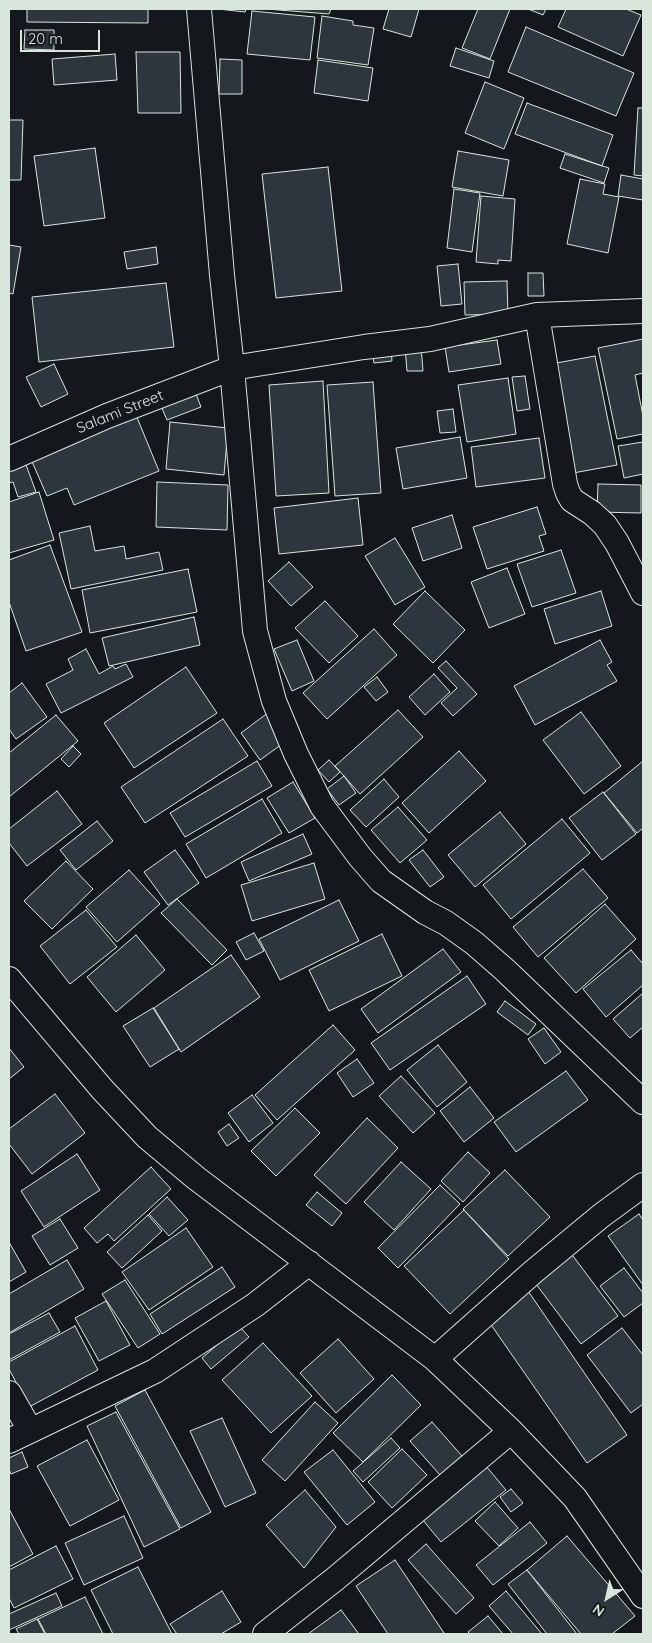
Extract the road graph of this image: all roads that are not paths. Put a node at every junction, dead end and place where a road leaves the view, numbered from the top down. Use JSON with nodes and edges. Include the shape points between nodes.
{"nodes":[{"id":1,"x":200,"y":9,"type":"edge"},
{"id":2,"x":643,"y":311,"type":"edge"},
{"id":3,"x":537,"y":315,"type":"junction"},
{"id":4,"x":232,"y":368,"type":"junction"},
{"id":5,"x":9,"y":459,"type":"edge"},
{"id":6,"x":643,"y":593,"type":"edge"},
{"id":7,"x":9,"y":979,"type":"edge"},
{"id":8,"x":643,"y":1102,"type":"edge"},
{"id":9,"x":643,"y":1185,"type":"edge"},
{"id":10,"x":309,"y":1263,"type":"junction"},
{"id":11,"x":435,"y":1359,"type":"junction"},
{"id":12,"x":9,"y":1393,"type":"edge"},
{"id":13,"x":30,"y":1430,"type":"junction"},
{"id":14,"x":511,"y":1431,"type":"junction"},
{"id":15,"x":9,"y":1441,"type":"edge"},
{"id":16,"x":643,"y":1596,"type":"edge"},
{"id":17,"x":265,"y":1634,"type":"edge"}],
"edges":[{"from":1,"to":4,"type":"street"},
{"from":2,"to":3,"type":"street"},
{"from":3,"to":4,"type":"street","name":"Salami Street","via":[[430,339]]},
{"from":3,"to":6,"type":"street","via":[[568,493],[572,500],[605,525]]},
{"from":4,"to":5,"type":"street","name":"Salami Street"},
{"from":4,"to":8,"type":"street","via":[[255,631],[274,701],[322,806],[381,881],[474,943]]},
{"from":7,"to":10,"type":"street","via":[[147,1137]]},
{"from":9,"to":11,"type":"street","via":[[533,1272]]},
{"from":10,"to":11,"type":"street"},
{"from":10,"to":13,"type":"street","via":[[255,1306],[155,1371]]},
{"from":11,"to":14,"type":"street"},
{"from":12,"to":13,"type":"street"},
{"from":13,"to":15,"type":"street"},
{"from":14,"to":16,"type":"street","via":[[575,1498]]},
{"from":14,"to":17,"type":"street"}]}
